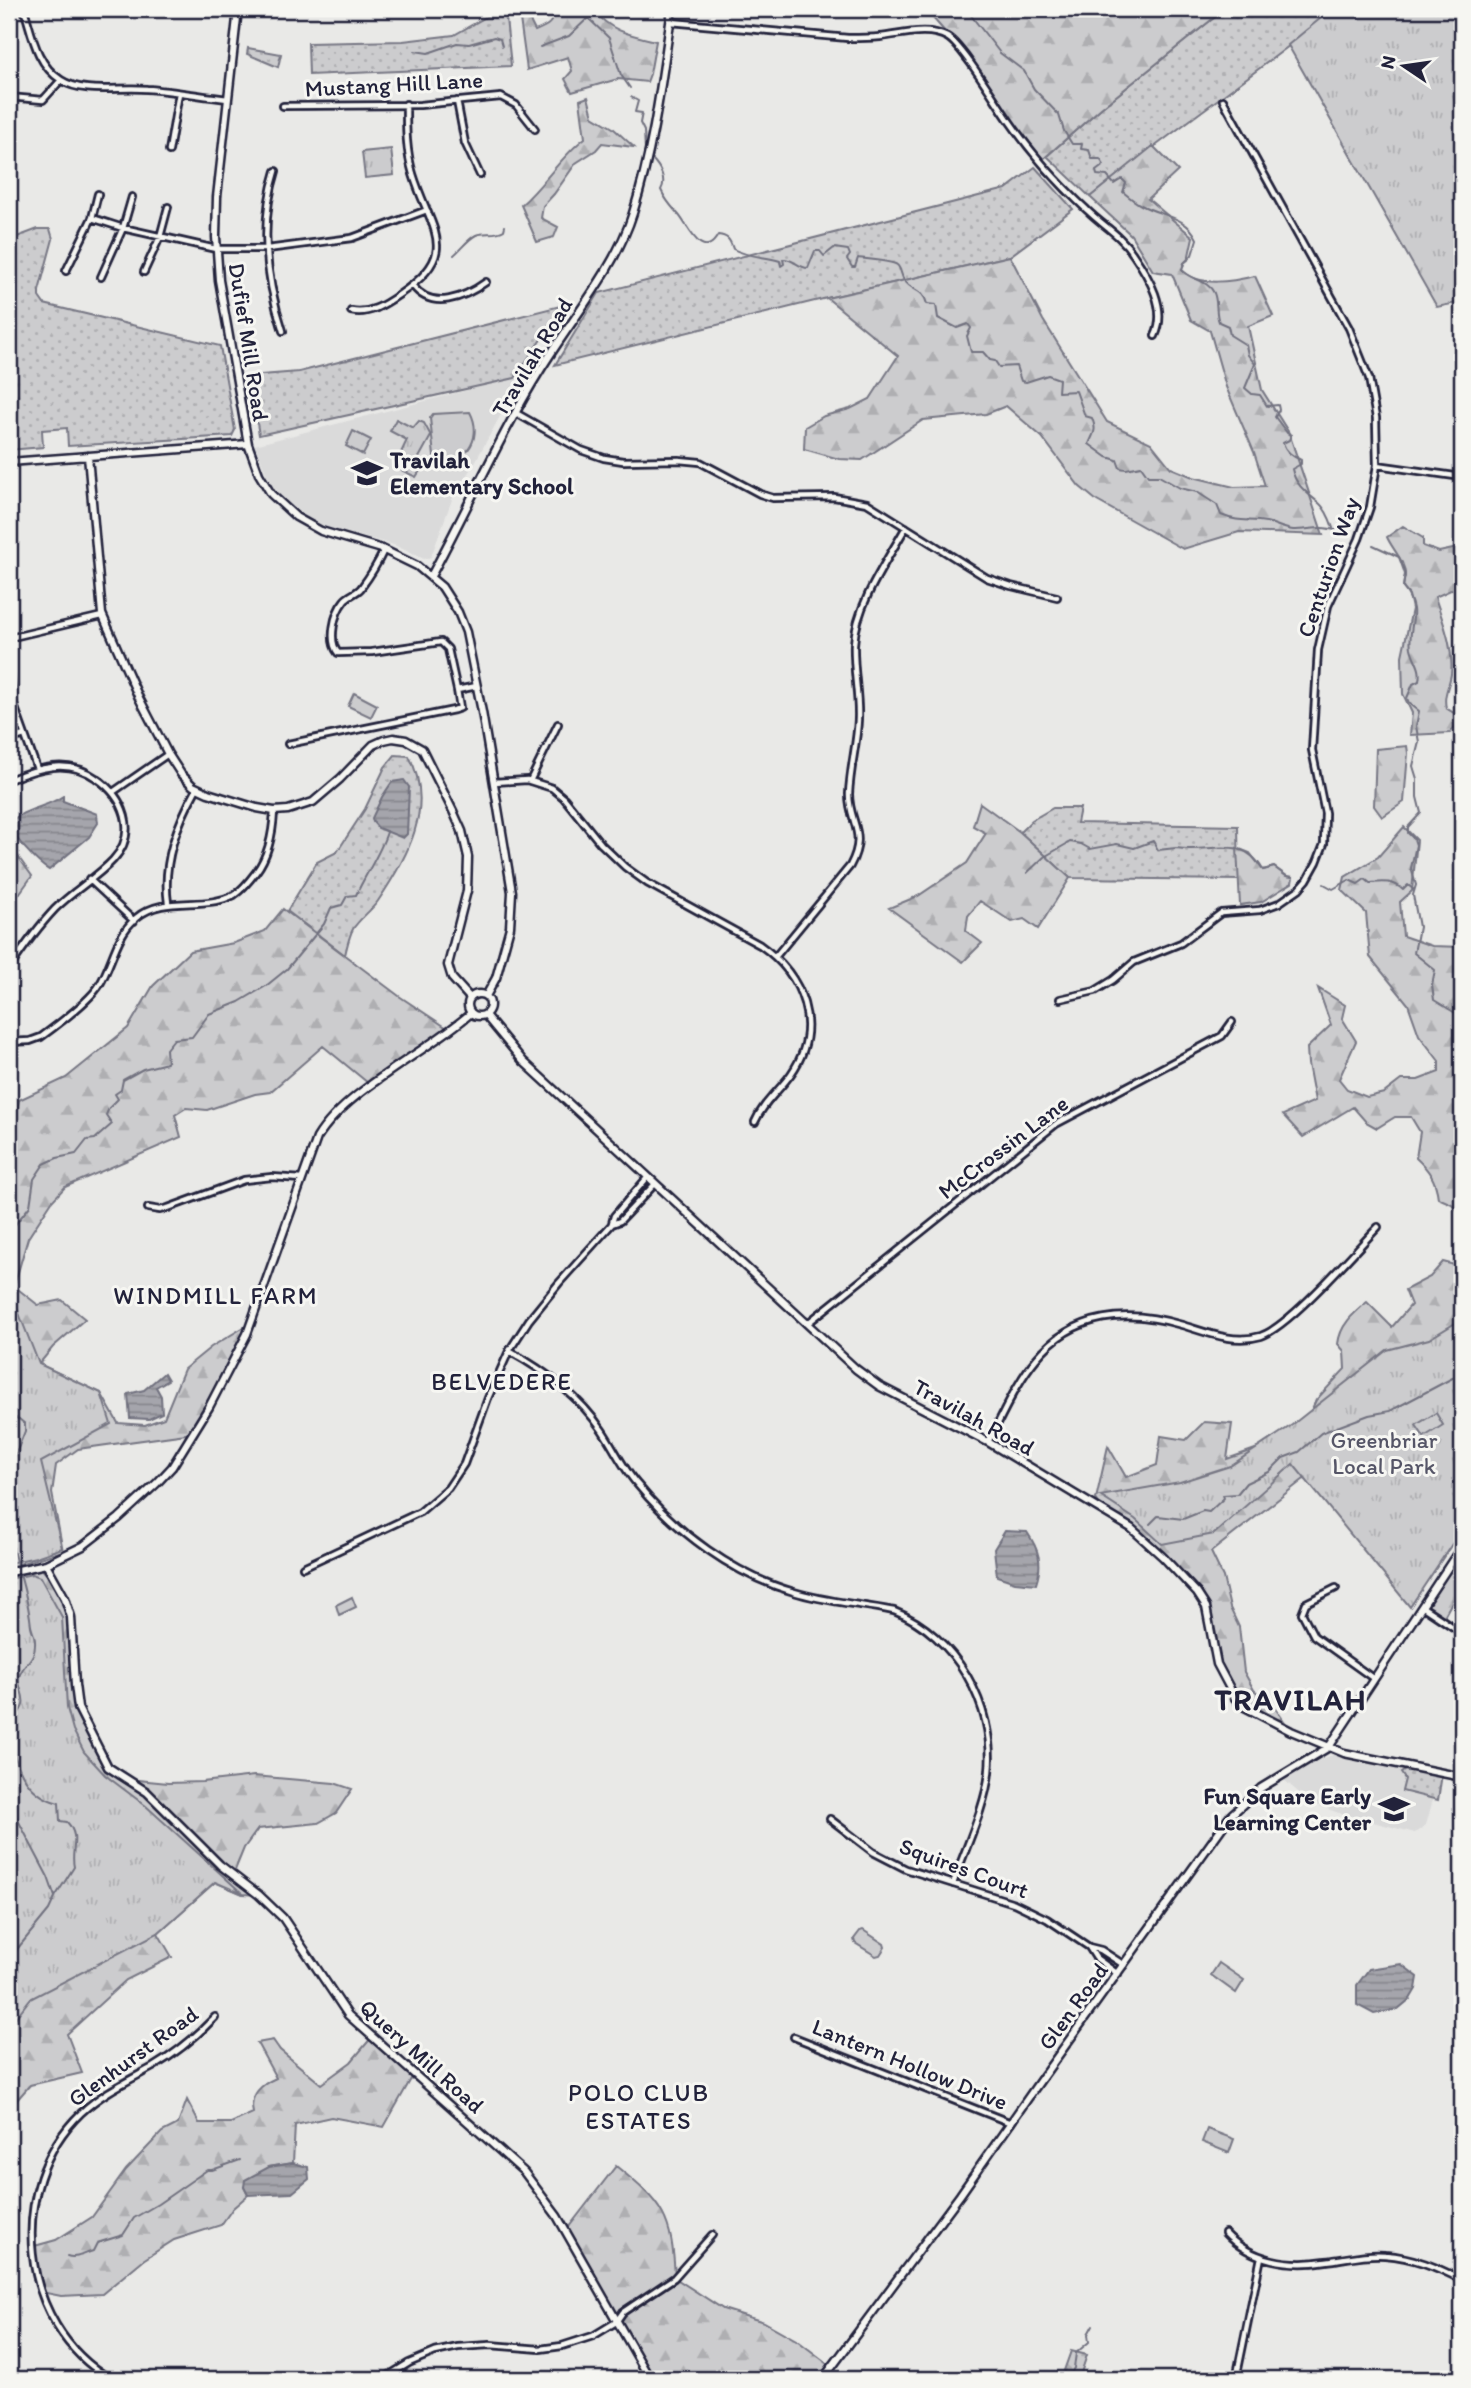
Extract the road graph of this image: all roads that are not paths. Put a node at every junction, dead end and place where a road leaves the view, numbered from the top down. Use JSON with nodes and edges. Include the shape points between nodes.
{"nodes":[{"id":1,"x":24,"y":9,"type":"edge"},
{"id":2,"x":237,"y":9,"type":"edge"},
{"id":3,"x":672,"y":9,"type":"edge"},
{"id":4,"x":670,"y":22,"type":"junction"},
{"id":5,"x":61,"y":80,"type":"junction"},
{"id":6,"x":179,"y":93,"type":"junction"},
{"id":7,"x":9,"y":97,"type":"edge"},
{"id":8,"x":228,"y":99,"type":"junction"},
{"id":9,"x":1223,"y":100,"type":"dead end"},
{"id":10,"x":457,"y":101,"type":"junction"},
{"id":11,"x":406,"y":104,"type":"junction"},
{"id":12,"x":283,"y":106,"type":"dead end"},
{"id":13,"x":535,"y":129,"type":"dead end"},
{"id":14,"x":169,"y":151,"type":"dead end"},
{"id":15,"x":276,"y":171,"type":"dead end"},
{"id":16,"x":481,"y":175,"type":"dead end"},
{"id":17,"x":98,"y":194,"type":"dead end"},
{"id":18,"x":132,"y":197,"type":"dead end"},
{"id":19,"x":168,"y":207,"type":"dead end"},
{"id":20,"x":427,"y":210,"type":"junction"},
{"id":21,"x":92,"y":218,"type":"junction"},
{"id":22,"x":123,"y":228,"type":"junction"},
{"id":23,"x":160,"y":237,"type":"junction"},
{"id":24,"x":216,"y":249,"type":"junction"},
{"id":25,"x":267,"y":249,"type":"junction"},
{"id":26,"x":66,"y":271,"type":"dead end"},
{"id":27,"x":144,"y":272,"type":"dead end"},
{"id":28,"x":101,"y":277,"type":"dead end"},
{"id":29,"x":486,"y":282,"type":"dead end"},
{"id":30,"x":413,"y":286,"type":"junction"},
{"id":31,"x":351,"y":311,"type":"dead end"},
{"id":32,"x":283,"y":331,"type":"dead end"},
{"id":33,"x":1155,"y":337,"type":"dead end"},
{"id":34,"x":516,"y":413,"type":"junction"},
{"id":35,"x":248,"y":444,"type":"junction"},
{"id":36,"x":88,"y":456,"type":"junction"},
{"id":37,"x":9,"y":462,"type":"edge"},
{"id":38,"x":1377,"y":465,"type":"junction"},
{"id":39,"x":1462,"y":477,"type":"edge"},
{"id":40,"x":906,"y":527,"type":"junction"},
{"id":41,"x":384,"y":550,"type":"junction"},
{"id":42,"x":431,"y":576,"type":"junction"},
{"id":43,"x":1057,"y":597,"type":"dead end"},
{"id":44,"x":102,"y":616,"type":"junction"},
{"id":45,"x":9,"y":638,"type":"edge"},
{"id":46,"x":9,"y":664,"type":"edge"},
{"id":47,"x":477,"y":687,"type":"junction"},
{"id":48,"x":457,"y":690,"type":"junction"},
{"id":49,"x":558,"y":724,"type":"dead end"},
{"id":50,"x":24,"y":735,"type":"junction"},
{"id":51,"x":9,"y":740,"type":"edge"},
{"id":52,"x":288,"y":744,"type":"dead end"},
{"id":53,"x":168,"y":754,"type":"junction"},
{"id":54,"x":37,"y":769,"type":"junction"},
{"id":55,"x":9,"y":780,"type":"edge"},
{"id":56,"x":530,"y":781,"type":"junction"},
{"id":57,"x":494,"y":782,"type":"junction"},
{"id":58,"x":197,"y":788,"type":"junction"},
{"id":59,"x":113,"y":792,"type":"junction"},
{"id":60,"x":274,"y":811,"type":"junction"},
{"id":61,"x":89,"y":879,"type":"junction"},
{"id":62,"x":169,"y":904,"type":"junction"},
{"id":63,"x":134,"y":921,"type":"junction"},
{"id":64,"x":776,"y":956,"type":"junction"},
{"id":65,"x":9,"y":969,"type":"edge"},
{"id":66,"x":486,"y":996,"type":"junction"},
{"id":67,"x":470,"y":998,"type":"junction"},
{"id":68,"x":1060,"y":999,"type":"dead end"},
{"id":69,"x":471,"y":1013,"type":"junction"},
{"id":70,"x":485,"y":1015,"type":"junction"},
{"id":71,"x":1232,"y":1022,"type":"dead end"},
{"id":72,"x":9,"y":1042,"type":"edge"},
{"id":73,"x":755,"y":1122,"type":"dead end"},
{"id":74,"x":647,"y":1178,"type":"junction"},
{"id":75,"x":302,"y":1179,"type":"junction"},
{"id":76,"x":654,"y":1185,"type":"junction"},
{"id":77,"x":148,"y":1208,"type":"dead end"},
{"id":78,"x":612,"y":1224,"type":"junction"},
{"id":79,"x":1378,"y":1227,"type":"dead end"},
{"id":80,"x":808,"y":1323,"type":"junction"},
{"id":81,"x":509,"y":1351,"type":"junction"},
{"id":82,"x":988,"y":1442,"type":"junction"},
{"id":83,"x":1462,"y":1546,"type":"edge"},
{"id":84,"x":46,"y":1564,"type":"junction"},
{"id":85,"x":303,"y":1567,"type":"dead end"},
{"id":86,"x":11,"y":1572,"type":"edge"},
{"id":87,"x":1336,"y":1588,"type":"dead end"},
{"id":88,"x":1423,"y":1607,"type":"junction"},
{"id":89,"x":1462,"y":1633,"type":"edge"},
{"id":90,"x":1375,"y":1679,"type":"junction"},
{"id":91,"x":1329,"y":1747,"type":"junction"},
{"id":92,"x":1462,"y":1777,"type":"edge"},
{"id":93,"x":830,"y":1819,"type":"dead end"},
{"id":94,"x":953,"y":1884,"type":"junction"},
{"id":95,"x":1089,"y":1947,"type":"junction"},
{"id":96,"x":1124,"y":1965,"type":"junction"},
{"id":97,"x":1118,"y":1974,"type":"junction"},
{"id":98,"x":215,"y":2017,"type":"dead end"},
{"id":99,"x":794,"y":2037,"type":"dead end"},
{"id":100,"x":1012,"y":2124,"type":"junction"},
{"id":101,"x":1226,"y":2233,"type":"dead end"},
{"id":102,"x":712,"y":2235,"type":"dead end"},
{"id":103,"x":1261,"y":2257,"type":"junction"},
{"id":104,"x":1462,"y":2280,"type":"edge"},
{"id":105,"x":616,"y":2322,"type":"junction"},
{"id":106,"x":111,"y":2379,"type":"edge"},
{"id":107,"x":383,"y":2379,"type":"edge"},
{"id":108,"x":650,"y":2379,"type":"edge"},
{"id":109,"x":823,"y":2379,"type":"edge"},
{"id":110,"x":1236,"y":2379,"type":"edge"}],
"edges":[{"from":1,"to":5,"type":"street","via":[[37,52]]},
{"from":2,"to":8,"type":"street","name":"Dufief Mill Road"},
{"from":3,"to":4,"type":"street","name":"Travilah Road"},
{"from":4,"to":33,"type":"street","via":[[848,38],[922,31],[947,37],[1034,154],[1133,254],[1159,308],[1161,325]]},
{"from":4,"to":34,"type":"street","name":"Travilah Road","via":[[651,145],[633,215],[588,299]]},
{"from":5,"to":6,"type":"street","via":[[87,87]]},
{"from":5,"to":7,"type":"street","via":[[43,100]]},
{"from":6,"to":8,"type":"street"},
{"from":6,"to":14,"type":"street"},
{"from":8,"to":24,"type":"street","name":"Dufief Mill Road"},
{"from":9,"to":38,"type":"street","name":"Centurion Way","via":[[1358,347],[1373,398]]},
{"from":10,"to":11,"type":"street","name":"Mustang Hill Lane"},
{"from":10,"to":13,"type":"street","name":"Mustang Hill Lane","via":[[506,98]]},
{"from":10,"to":16,"type":"street","via":[[465,143]]},
{"from":11,"to":12,"type":"street","name":"Mustang Hill Lane"},
{"from":11,"to":20,"type":"street","via":[[408,155]]},
{"from":15,"to":25,"type":"street","via":[[265,214]]},
{"from":17,"to":21,"type":"street"},
{"from":18,"to":22,"type":"street"},
{"from":19,"to":23,"type":"street"},
{"from":20,"to":25,"type":"street","via":[[352,238]]},
{"from":20,"to":30,"type":"street","via":[[437,249],[433,264]]},
{"from":21,"to":22,"type":"street"},
{"from":21,"to":26,"type":"street"},
{"from":22,"to":23,"type":"street"},
{"from":22,"to":28,"type":"street"},
{"from":23,"to":24,"type":"street"},
{"from":23,"to":27,"type":"street"},
{"from":24,"to":25,"type":"street"},
{"from":24,"to":35,"type":"street","name":"Dufief Mill Road"},
{"from":25,"to":32,"type":"street","via":[[273,299]]},
{"from":29,"to":30,"type":"street","via":[[472,292],[435,301]]},
{"from":30,"to":31,"type":"street","via":[[370,311]]},
{"from":34,"to":40,"type":"street","via":[[604,458],[700,462],[760,494],[852,499]]},
{"from":34,"to":42,"type":"street","name":"Travilah Road"},
{"from":35,"to":36,"type":"street"},
{"from":35,"to":41,"type":"street","name":"Dufief Mill Road","via":[[271,494],[296,517],[321,531]]},
{"from":36,"to":37,"type":"street"},
{"from":36,"to":44,"type":"street"},
{"from":38,"to":39,"type":"street"},
{"from":38,"to":68,"type":"street","name":"Centurion Way","via":[[1364,524],[1328,606],[1318,650],[1312,750],[1325,824],[1314,871],[1298,889],[1271,907],[1221,913],[1181,943],[1134,962],[1095,991]]},
{"from":40,"to":43,"type":"street","via":[[987,578]]},
{"from":40,"to":64,"type":"street","via":[[876,579],[855,641],[858,716],[849,802],[858,835],[857,853]]},
{"from":41,"to":42,"type":"street","name":"Dufief Mill Road"},
{"from":41,"to":48,"type":"street","via":[[364,584],[345,598],[338,610],[334,649],[338,653],[372,652],[440,642],[448,649]]},
{"from":42,"to":47,"type":"street","via":[[458,612]]},
{"from":44,"to":45,"type":"street"},
{"from":44,"to":53,"type":"street"},
{"from":46,"to":50,"type":"street"},
{"from":47,"to":48,"type":"street"},
{"from":47,"to":57,"type":"street"},
{"from":48,"to":52,"type":"street","via":[[460,708],[454,710]]},
{"from":49,"to":56,"type":"street"},
{"from":50,"to":51,"type":"street"},
{"from":50,"to":54,"type":"street"},
{"from":53,"to":58,"type":"street"},
{"from":53,"to":59,"type":"street"},
{"from":54,"to":55,"type":"street"},
{"from":54,"to":59,"type":"street","via":[[76,768]]},
{"from":56,"to":57,"type":"street"},
{"from":56,"to":64,"type":"street","via":[[543,783],[564,798],[601,844],[644,881]]},
{"from":57,"to":66,"type":"street","via":[[512,908],[496,978]]},
{"from":58,"to":60,"type":"street"},
{"from":58,"to":62,"type":"street","via":[[170,852]]},
{"from":59,"to":61,"type":"street","via":[[128,826],[124,842],[114,859]]},
{"from":60,"to":62,"type":"street","via":[[270,844],[242,887],[218,900]]},
{"from":60,"to":67,"type":"street","via":[[313,802],[384,740],[406,740],[422,749],[462,831],[468,857],[467,891],[448,965],[452,978]]},
{"from":61,"to":63,"type":"street"},
{"from":61,"to":65,"type":"street","via":[[53,911]]},
{"from":62,"to":63,"type":"street"},
{"from":63,"to":72,"type":"street","via":[[118,943],[98,987],[40,1037]]},
{"from":64,"to":73,"type":"street","via":[[804,999],[806,1034],[792,1073]]},
{"from":66,"to":67,"type":"street","via":[[479,993]]},
{"from":66,"to":70,"type":"street","via":[[491,1005]]},
{"from":67,"to":69,"type":"street"},
{"from":69,"to":70,"type":"street"},
{"from":69,"to":75,"type":"street","via":[[334,1115],[317,1138]]},
{"from":70,"to":74,"type":"street","name":"Travilah Road","via":[[523,1061]]},
{"from":71,"to":80,"type":"street","name":"McCrossin Lane","via":[[1223,1036],[1056,1124]]},
{"from":74,"to":76,"type":"street","name":"Travilah Road"},
{"from":74,"to":78,"type":"street"},
{"from":75,"to":77,"type":"street","via":[[244,1180],[168,1208]]},
{"from":75,"to":84,"type":"street","via":[[247,1334],[183,1451],[158,1483],[119,1518],[83,1546]]},
{"from":76,"to":78,"type":"street"},
{"from":76,"to":80,"type":"street","name":"Travilah Road"},
{"from":78,"to":81,"type":"street","via":[[559,1283]]},
{"from":79,"to":82,"type":"street","via":[[1290,1317],[1258,1337],[1227,1338],[1163,1319],[1131,1315],[1072,1329],[1036,1360]]},
{"from":80,"to":82,"type":"street","name":"Travilah Road","via":[[879,1386]]},
{"from":81,"to":85,"type":"street","via":[[464,1464],[448,1488],[420,1512]]},
{"from":81,"to":94,"type":"street","via":[[549,1375],[581,1403],[636,1483],[670,1519],[719,1556],[792,1592],[894,1611],[918,1622],[951,1652],[976,1693],[990,1755],[985,1792]]},
{"from":82,"to":91,"type":"street","name":"Travilah Road","via":[[1118,1519],[1164,1557],[1206,1607],[1217,1664],[1235,1698],[1253,1712]]},
{"from":83,"to":88,"type":"street","name":"Glen Road"},
{"from":84,"to":86,"type":"street"},
{"from":84,"to":105,"type":"street","name":"Query Mill Road","via":[[71,1617],[78,1708],[108,1767],[147,1792],[220,1865],[283,1918],[348,2015],[524,2172],[556,2216]]},
{"from":87,"to":90,"type":"street","via":[[1307,1603],[1302,1612],[1314,1636]]},
{"from":88,"to":89,"type":"street"},
{"from":88,"to":90,"type":"street","name":"Glen Road"},
{"from":90,"to":91,"type":"street","name":"Glen Road"},
{"from":91,"to":92,"type":"street","name":"Travilah Road"},
{"from":91,"to":96,"type":"street","name":"Glen Road","via":[[1261,1788],[1231,1815]]},
{"from":93,"to":94,"type":"street","name":"Squires Court","via":[[889,1861]]},
{"from":94,"to":95,"type":"street","name":"Squires Court","via":[[1028,1909]]},
{"from":95,"to":96,"type":"street","name":"Squires Court"},
{"from":95,"to":97,"type":"street","name":"Squires Court"},
{"from":96,"to":97,"type":"street","name":"Glen Road"},
{"from":97,"to":100,"type":"street","name":"Glen Road"},
{"from":98,"to":106,"type":"street","name":"Glenhurst Road","via":[[169,2056],[82,2112],[54,2147],[38,2185],[31,2241],[41,2292],[68,2341]]},
{"from":99,"to":100,"type":"street","name":"Lantern Hollow Drive"},
{"from":100,"to":109,"type":"street","name":"Glen Road"},
{"from":101,"to":103,"type":"street","via":[[1238,2247]]},
{"from":102,"to":105,"type":"street","via":[[674,2278],[623,2312]]},
{"from":103,"to":104,"type":"street","via":[[1303,2263],[1384,2255],[1425,2263]]},
{"from":103,"to":110,"type":"street"},
{"from":105,"to":107,"type":"street","via":[[562,2346],[477,2345],[435,2352]]},
{"from":105,"to":108,"type":"street","name":"Query Mill Road"}]}
